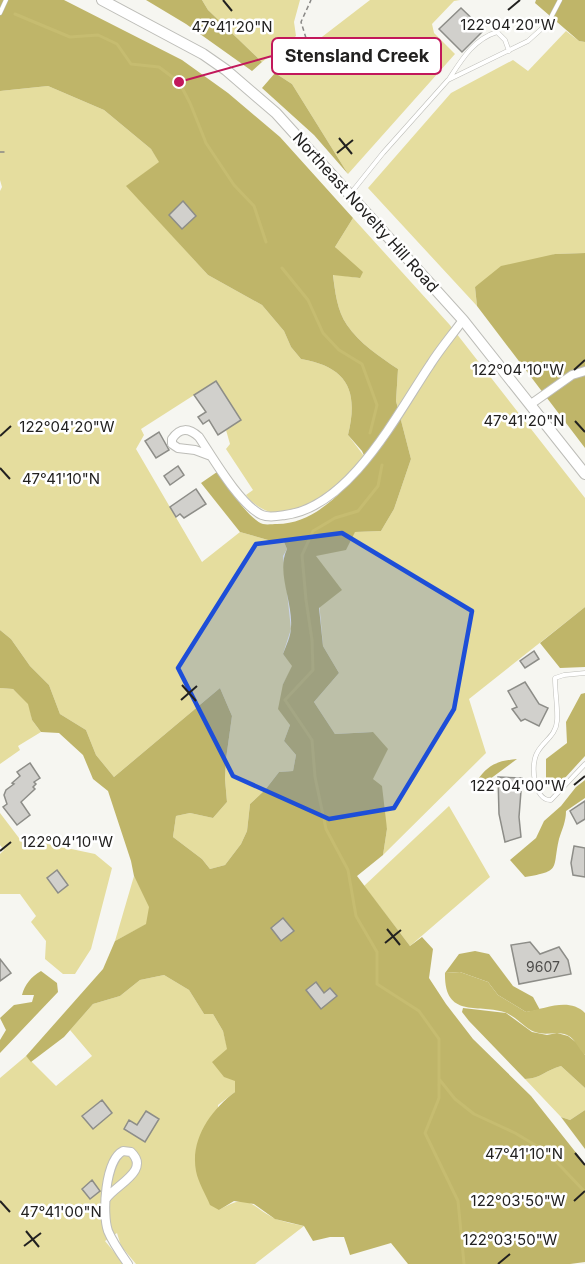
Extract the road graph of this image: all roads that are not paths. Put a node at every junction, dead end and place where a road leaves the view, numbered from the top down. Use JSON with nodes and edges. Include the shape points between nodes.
{"nodes":[{"id":1,"x":6,"y":0,"type":"edge"},
{"id":2,"x":102,"y":0,"type":"edge"},
{"id":3,"x":560,"y":0,"type":"edge"},
{"id":4,"x":0,"y":13,"type":"edge"},
{"id":5,"x":509,"y":51,"type":"junction"},
{"id":6,"x":448,"y":80,"type":"junction"},
{"id":7,"x":350,"y":194,"type":"junction"},
{"id":8,"x":463,"y":320,"type":"junction"},
{"id":9,"x":585,"y":370,"type":"edge"},
{"id":10,"x":531,"y":404,"type":"junction"},
{"id":11,"x":211,"y":456,"type":"dead end"},
{"id":12,"x":585,"y":474,"type":"edge"},
{"id":13,"x":585,"y":673,"type":"edge"},
{"id":14,"x":585,"y":764,"type":"edge"},
{"id":15,"x":106,"y":1198,"type":"junction"},
{"id":16,"x":128,"y":1264,"type":"edge"}],
"edges":[{"from":1,"to":4,"type":"lane"},
{"from":2,"to":7,"type":"main road","name":"Northeast Novelty Hill Road","via":[[226,70],[276,113]]},
{"from":3,"to":5,"type":"lane","via":[[537,35]]},
{"from":5,"to":6,"type":"lane"},
{"from":5,"to":6,"type":"lane","via":[[506,39],[497,32],[487,35],[474,45]]},
{"from":6,"to":7,"type":"lane"},
{"from":7,"to":8,"type":"main road","name":"Northeast Novelty Hill Road"},
{"from":8,"to":10,"type":"main road","name":"Northeast Novelty Hill Road"},
{"from":8,"to":11,"type":"street","via":[[374,450],[347,480],[316,504],[292,514],[262,515],[244,500]]},
{"from":9,"to":10,"type":"street"},
{"from":10,"to":12,"type":"main road","name":"Northeast Novelty Hill Road"},
{"from":13,"to":14,"type":"lane","via":[[555,678],[557,723],[533,760],[541,798],[551,800]]},
{"from":15,"to":15,"type":"street","via":[[136,1169],[130,1152],[123,1151],[116,1158]]},
{"from":15,"to":16,"type":"street","via":[[108,1232]]}]}
